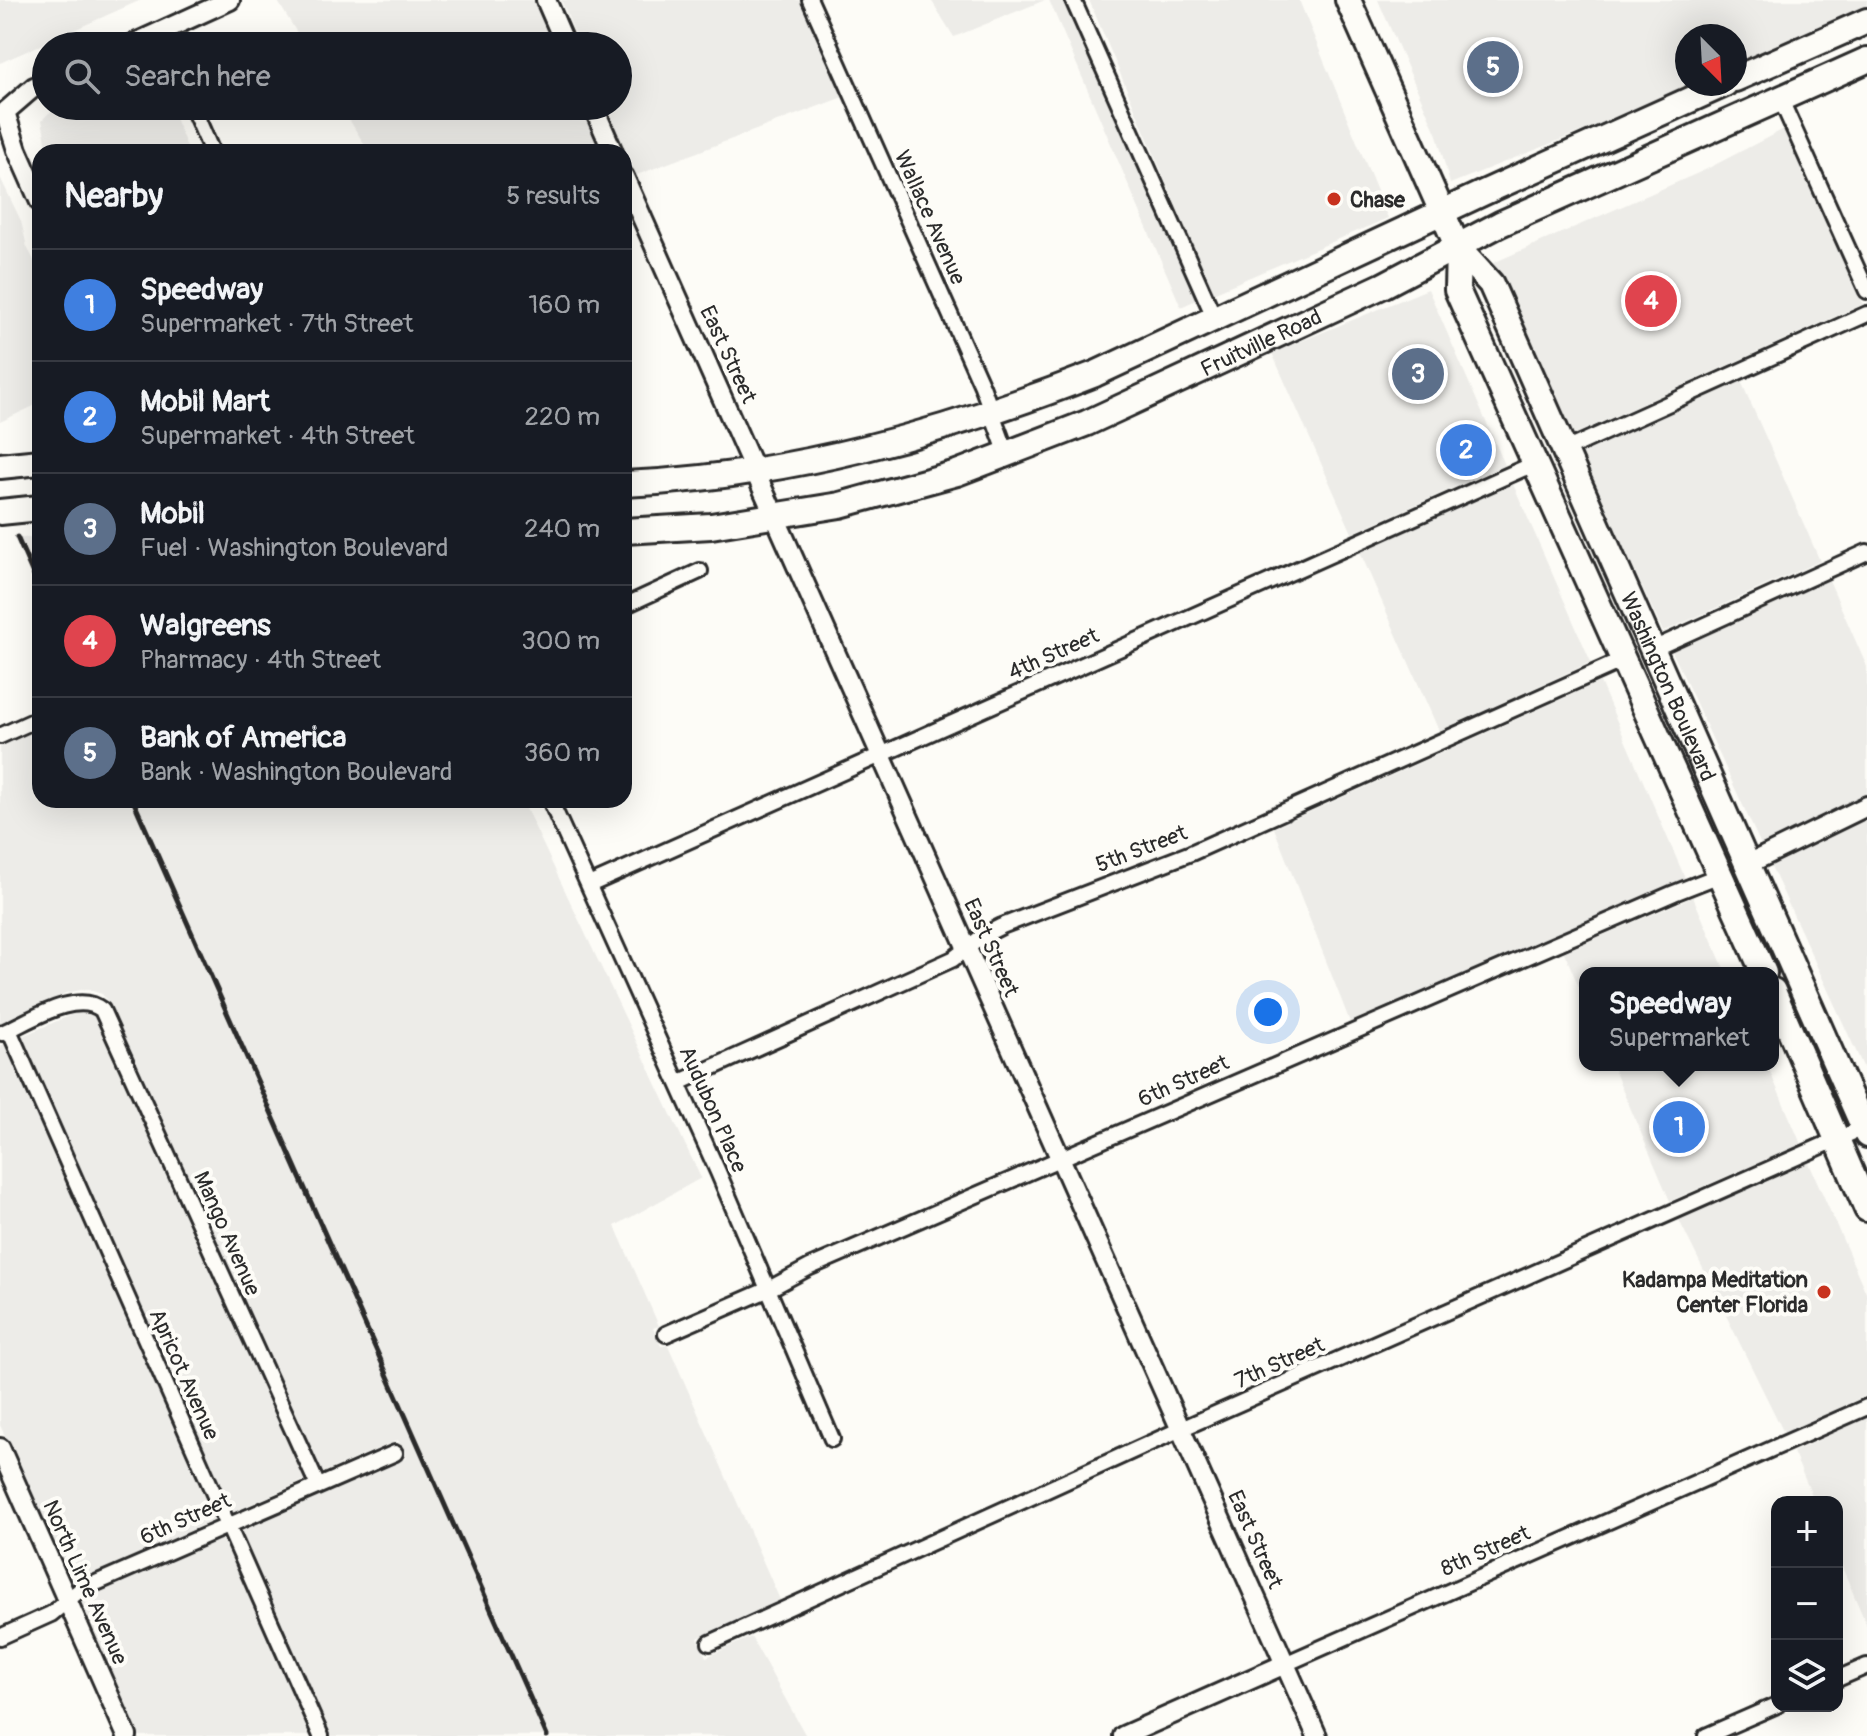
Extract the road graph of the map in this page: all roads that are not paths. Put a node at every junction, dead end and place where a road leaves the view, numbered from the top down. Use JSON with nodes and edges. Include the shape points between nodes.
{"nodes":[{"id":1,"x":230,"y":0,"type":"edge"},
{"id":2,"x":546,"y":0,"type":"edge"},
{"id":3,"x":810,"y":0,"type":"edge"},
{"id":4,"x":1073,"y":0,"type":"edge"},
{"id":5,"x":1348,"y":0,"type":"edge"},
{"id":6,"x":1867,"y":21,"type":"edge"},
{"id":7,"x":176,"y":32,"type":"edge"},
{"id":8,"x":560,"y":32,"type":"edge"},
{"id":9,"x":1867,"y":60,"type":"edge"},
{"id":10,"x":1747,"y":74,"type":"edge"},
{"id":11,"x":32,"y":88,"type":"edge"},
{"id":12,"x":1699,"y":96,"type":"edge"},
{"id":13,"x":1780,"y":98,"type":"junction"},
{"id":14,"x":3,"y":109,"type":"edge"},
{"id":15,"x":198,"y":120,"type":"edge"},
{"id":16,"x":599,"y":120,"type":"edge"},
{"id":17,"x":209,"y":144,"type":"edge"},
{"id":18,"x":610,"y":144,"type":"edge"},
{"id":19,"x":32,"y":184,"type":"edge"},
{"id":20,"x":632,"y":195,"type":"edge"},
{"id":21,"x":1443,"y":213,"type":"junction"},
{"id":22,"x":1458,"y":248,"type":"junction"},
{"id":23,"x":1867,"y":291,"type":"edge"},
{"id":24,"x":1867,"y":314,"type":"edge"},
{"id":25,"x":1215,"y":319,"type":"junction"},
{"id":26,"x":991,"y":413,"type":"junction"},
{"id":27,"x":1563,"y":451,"type":"junction"},
{"id":28,"x":1007,"y":454,"type":"junction"},
{"id":29,"x":32,"y":463,"type":"edge"},
{"id":30,"x":1536,"y":463,"type":"junction"},
{"id":31,"x":0,"y":466,"type":"edge"},
{"id":32,"x":756,"y":470,"type":"junction"},
{"id":33,"x":632,"y":484,"type":"edge"},
{"id":34,"x":32,"y":509,"type":"edge"},
{"id":35,"x":0,"y":512,"type":"edge"},
{"id":36,"x":776,"y":515,"type":"junction"},
{"id":37,"x":632,"y":531,"type":"edge"},
{"id":38,"x":1867,"y":552,"type":"edge"},
{"id":39,"x":700,"y":571,"type":"dead end"},
{"id":40,"x":632,"y":602,"type":"edge"},
{"id":41,"x":1653,"y":649,"type":"junction"},
{"id":42,"x":1623,"y":660,"type":"junction"},
{"id":43,"x":32,"y":722,"type":"edge"},
{"id":44,"x":0,"y":736,"type":"edge"},
{"id":45,"x":880,"y":754,"type":"junction"},
{"id":46,"x":1867,"y":806,"type":"edge"},
{"id":47,"x":554,"y":808,"type":"edge"},
{"id":48,"x":1729,"y":820,"type":"junction"},
{"id":49,"x":1748,"y":864,"type":"junction"},
{"id":50,"x":1720,"y":875,"type":"junction"},
{"id":51,"x":589,"y":885,"type":"junction"},
{"id":52,"x":966,"y":948,"type":"junction"},
{"id":53,"x":1761,"y":967,"type":"edge"},
{"id":54,"x":1779,"y":1005,"type":"edge"},
{"id":55,"x":4,"y":1032,"type":"edge"},
{"id":56,"x":678,"y":1083,"type":"junction"},
{"id":57,"x":1866,"y":1129,"type":"edge"},
{"id":58,"x":1836,"y":1139,"type":"junction"},
{"id":59,"x":1061,"y":1158,"type":"junction"},
{"id":60,"x":1867,"y":1209,"type":"edge"},
{"id":61,"x":769,"y":1289,"type":"junction"},
{"id":62,"x":666,"y":1334,"type":"dead end"},
{"id":63,"x":1867,"y":1407,"type":"edge"},
{"id":64,"x":1181,"y":1429,"type":"junction"},
{"id":65,"x":832,"y":1439,"type":"dead end"},
{"id":66,"x":0,"y":1448,"type":"edge"},
{"id":67,"x":395,"y":1453,"type":"dead end"},
{"id":68,"x":318,"y":1486,"type":"junction"},
{"id":69,"x":229,"y":1525,"type":"junction"},
{"id":70,"x":68,"y":1601,"type":"junction"},
{"id":71,"x":0,"y":1637,"type":"edge"},
{"id":72,"x":710,"y":1643,"type":"dead end"},
{"id":73,"x":1285,"y":1664,"type":"junction"},
{"id":74,"x":1867,"y":1666,"type":"edge"},
{"id":75,"x":1843,"y":1676,"type":"edge"},
{"id":76,"x":1771,"y":1708,"type":"edge"},
{"id":77,"x":127,"y":1736,"type":"edge"},
{"id":78,"x":321,"y":1736,"type":"edge"},
{"id":79,"x":1123,"y":1736,"type":"edge"},
{"id":80,"x":1317,"y":1736,"type":"edge"},
{"id":81,"x":1706,"y":1736,"type":"edge"}],
"edges":[{"from":1,"to":7,"type":"street"},
{"from":2,"to":8,"type":"street"},
{"from":3,"to":26,"type":"street","name":"Wallace Avenue"},
{"from":4,"to":25,"type":"street"},
{"from":5,"to":21,"type":"main road","name":"Washington Boulevard"},
{"from":6,"to":10,"type":"main road"},
{"from":9,"to":13,"type":"main road","name":"Fruitville Road"},
{"from":11,"to":14,"type":"street"},
{"from":12,"to":21,"type":"main road","name":"Fruitville Road"},
{"from":13,"to":22,"type":"main road","name":"Fruitville Road","via":[[1500,224]]},
{"from":13,"to":23,"type":"street"},
{"from":14,"to":19,"type":"street"},
{"from":15,"to":17,"type":"street"},
{"from":16,"to":18,"type":"street"},
{"from":20,"to":32,"type":"street","name":"East Street"},
{"from":21,"to":22,"type":"main road","name":"Washington Boulevard"},
{"from":21,"to":25,"type":"main road","name":"Fruitville Road"},
{"from":22,"to":27,"type":"main road","name":"Washington Boulevard","via":[[1491,284]]},
{"from":22,"to":28,"type":"main road","name":"Fruitville Road","via":[[1087,423]]},
{"from":22,"to":30,"type":"main road","name":"Washington Boulevard","via":[[1457,290]]},
{"from":24,"to":27,"type":"street"},
{"from":25,"to":26,"type":"main road","name":"Fruitville Road","via":[[1095,374]]},
{"from":26,"to":28,"type":"street","name":"Wallace Avenue"},
{"from":26,"to":32,"type":"main road","name":"Fruitville Road","via":[[862,450]]},
{"from":27,"to":41,"type":"main road","name":"Washington Boulevard"},
{"from":28,"to":36,"type":"main road","name":"Fruitville Road","via":[[877,497]]},
{"from":29,"to":31,"type":"main road"},
{"from":30,"to":42,"type":"main road","name":"Washington Boulevard"},
{"from":30,"to":45,"type":"street","name":"4th Street"},
{"from":32,"to":33,"type":"main road","name":"Fruitville Road"},
{"from":32,"to":36,"type":"street","name":"East Street"},
{"from":34,"to":35,"type":"main road"},
{"from":36,"to":37,"type":"main road","name":"Fruitville Road"},
{"from":36,"to":45,"type":"street","name":"East Street"},
{"from":38,"to":41,"type":"street"},
{"from":39,"to":40,"type":"street"},
{"from":41,"to":48,"type":"main road","name":"Washington Boulevard"},
{"from":42,"to":48,"type":"main road","via":[[1637,663],[1647,673],[1706,802]]},
{"from":42,"to":50,"type":"main road","name":"Washington Boulevard"},
{"from":42,"to":52,"type":"street","name":"5th Street","via":[[1205,847],[1002,926]]},
{"from":43,"to":44,"type":"street"},
{"from":45,"to":51,"type":"street","name":"4th Street"},
{"from":45,"to":52,"type":"street","name":"East Street"},
{"from":46,"to":49,"type":"street"},
{"from":47,"to":51,"type":"street","name":"Audubon Place"},
{"from":48,"to":49,"type":"main road","name":"Washington Boulevard"},
{"from":49,"to":57,"type":"main road","name":"Washington Boulevard"},
{"from":50,"to":53,"type":"main road","name":"Washington Boulevard"},
{"from":50,"to":59,"type":"street","name":"6th Street"},
{"from":51,"to":56,"type":"street","name":"Audubon Place"},
{"from":52,"to":56,"type":"street","name":"5th Street","via":[[953,959]]},
{"from":52,"to":59,"type":"street","name":"East Street"},
{"from":54,"to":58,"type":"main road"},
{"from":55,"to":68,"type":"street","name":"Mango Avenue","via":[[69,1003],[92,1003],[102,1010]]},
{"from":55,"to":69,"type":"street","name":"Apricot Avenue"},
{"from":56,"to":61,"type":"street","name":"Audubon Place"},
{"from":57,"to":58,"type":"street","name":"7th Street"},
{"from":58,"to":60,"type":"main road"},
{"from":58,"to":64,"type":"street","name":"7th Street"},
{"from":59,"to":61,"type":"street","name":"6th Street"},
{"from":59,"to":64,"type":"street","name":"East Street"},
{"from":61,"to":62,"type":"street","name":"6th Street"},
{"from":61,"to":65,"type":"street","name":"Audubon Place"},
{"from":63,"to":73,"type":"street","name":"8th Street"},
{"from":64,"to":72,"type":"street","name":"7th Street"},
{"from":64,"to":73,"type":"street","name":"East Street"},
{"from":66,"to":70,"type":"street","name":"North Lime Avenue"},
{"from":67,"to":68,"type":"street","name":"6th Street"},
{"from":68,"to":69,"type":"street","name":"6th Street"},
{"from":69,"to":70,"type":"street","name":"6th Street","via":[[80,1590]]},
{"from":69,"to":78,"type":"street","name":"Apricot Avenue"},
{"from":70,"to":71,"type":"street","name":"6th Street"},
{"from":70,"to":77,"type":"street","name":"North Lime Avenue"},
{"from":73,"to":79,"type":"street","name":"8th Street"},
{"from":73,"to":80,"type":"street","name":"East Street"},
{"from":74,"to":75,"type":"street"},
{"from":76,"to":81,"type":"street"}]}
